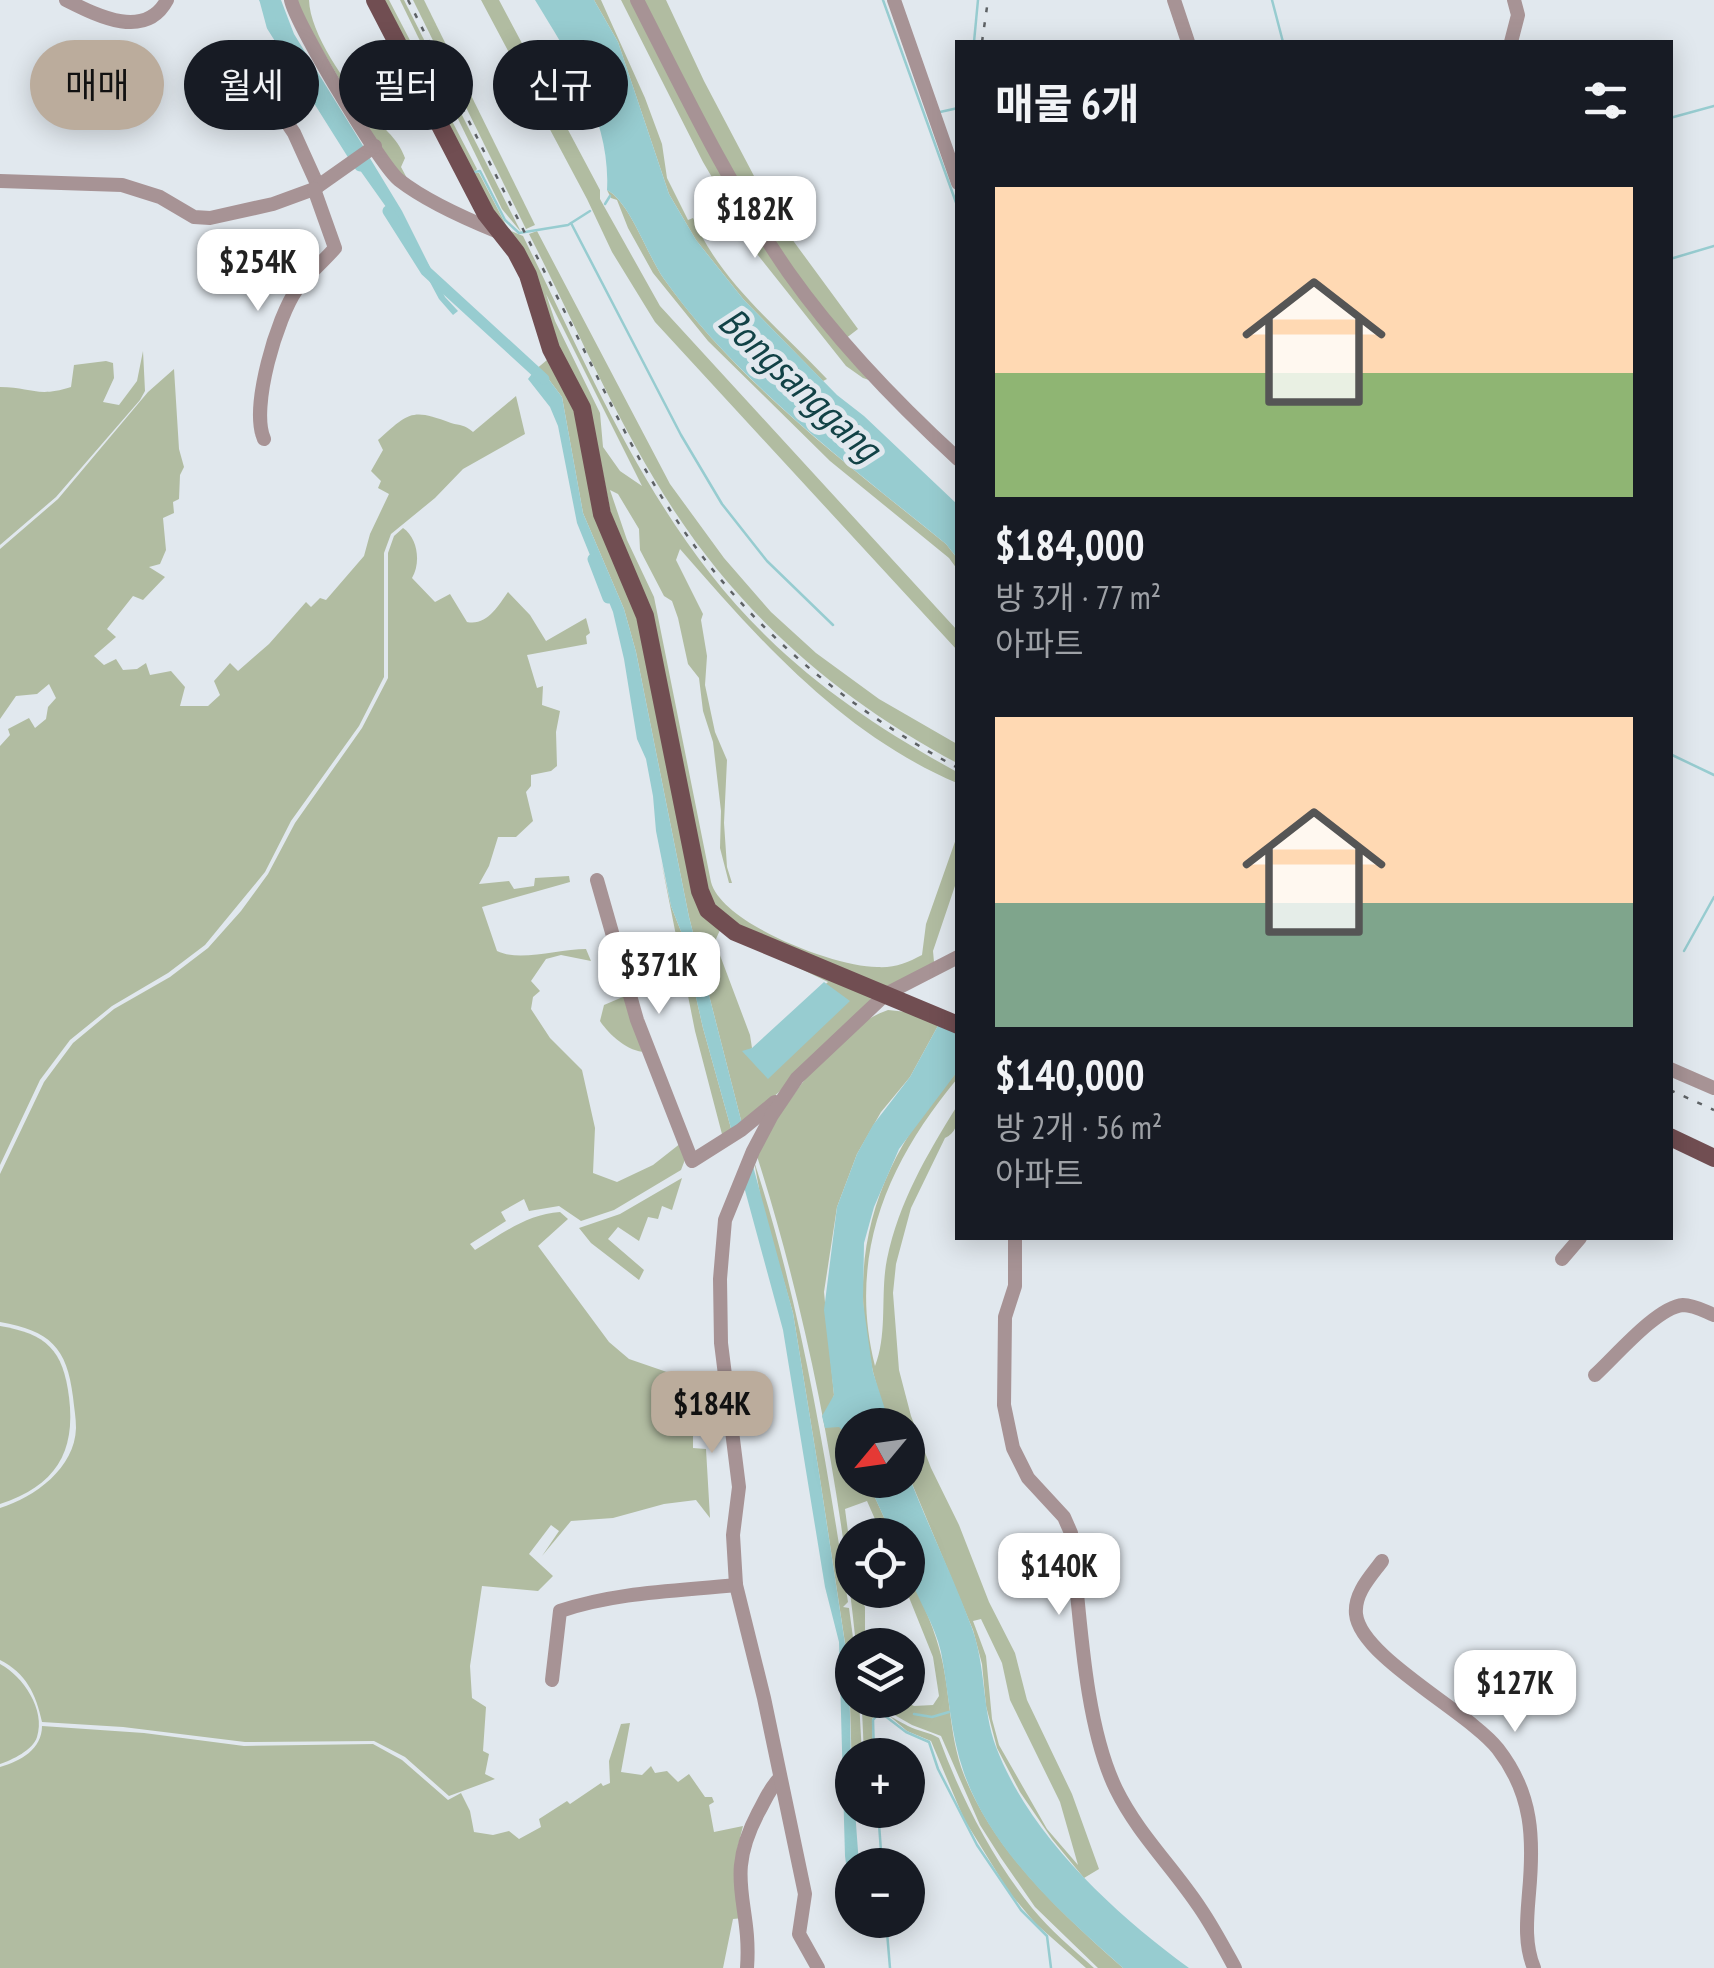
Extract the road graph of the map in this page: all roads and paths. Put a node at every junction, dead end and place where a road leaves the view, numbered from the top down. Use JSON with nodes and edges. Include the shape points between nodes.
{"nodes":[{"id":1,"x":66,"y":0,"type":"edge"},
{"id":2,"x":167,"y":0,"type":"edge"},
{"id":3,"x":291,"y":0,"type":"edge"},
{"id":4,"x":375,"y":0,"type":"edge"},
{"id":5,"x":637,"y":0,"type":"edge"},
{"id":6,"x":894,"y":0,"type":"edge"},
{"id":7,"x":1174,"y":0,"type":"edge"},
{"id":8,"x":1514,"y":0,"type":"edge"},
{"id":9,"x":1187,"y":40,"type":"edge"},
{"id":10,"x":1512,"y":40,"type":"edge"},
{"id":11,"x":291,"y":130,"type":"edge"},
{"id":12,"x":371,"y":148,"type":"junction"},
{"id":13,"x":955,"y":174,"type":"edge"},
{"id":14,"x":0,"y":181,"type":"edge"},
{"id":15,"x":316,"y":188,"type":"junction"},
{"id":16,"x":496,"y":230,"type":"junction"},
{"id":17,"x":264,"y":439,"type":"dead end"},
{"id":18,"x":955,"y":456,"type":"edge"},
{"id":19,"x":597,"y":880,"type":"dead end"},
{"id":20,"x":955,"y":958,"type":"edge"},
{"id":21,"x":886,"y":994,"type":"junction"},
{"id":22,"x":955,"y":1024,"type":"edge"},
{"id":23,"x":1673,"y":1070,"type":"edge"},
{"id":24,"x":1714,"y":1088,"type":"edge"},
{"id":25,"x":784,"y":1096,"type":"junction"},
{"id":26,"x":1673,"y":1138,"type":"edge"},
{"id":27,"x":1714,"y":1158,"type":"edge"},
{"id":28,"x":1015,"y":1240,"type":"edge"},
{"id":29,"x":1578,"y":1240,"type":"edge"},
{"id":30,"x":1562,"y":1259,"type":"dead end"},
{"id":31,"x":1714,"y":1315,"type":"edge"},
{"id":32,"x":1595,"y":1376,"type":"dead end"},
{"id":33,"x":1382,"y":1560,"type":"dead end"},
{"id":34,"x":736,"y":1586,"type":"junction"},
{"id":35,"x":552,"y":1680,"type":"dead end"},
{"id":36,"x":779,"y":1779,"type":"junction"},
{"id":37,"x":746,"y":1968,"type":"edge"},
{"id":38,"x":818,"y":1968,"type":"edge"},
{"id":39,"x":1235,"y":1968,"type":"edge"},
{"id":40,"x":1534,"y":1968,"type":"edge"}],
"edges":[{"from":1,"to":2,"type":"street","via":[[106,20],[127,22],[157,14]]},
{"from":3,"to":12,"type":"street"},
{"from":4,"to":16,"type":"main road"},
{"from":5,"to":18,"type":"street","via":[[725,169],[790,274],[845,344]]},
{"from":6,"to":13,"type":"street"},
{"from":7,"to":9,"type":"street"},
{"from":8,"to":10,"type":"street"},
{"from":11,"to":15,"type":"street"},
{"from":12,"to":15,"type":"street"},
{"from":12,"to":16,"type":"street","via":[[400,181]]},
{"from":14,"to":15,"type":"street","via":[[122,185],[194,218],[273,204]]},
{"from":15,"to":17,"type":"street","via":[[335,248],[298,287],[278,324],[260,396]]},
{"from":16,"to":21,"type":"main road","via":[[528,275],[551,350],[582,408],[602,514],[645,616],[708,910],[735,932]]},
{"from":19,"to":25,"type":"street","via":[[637,1020],[692,1161]]},
{"from":20,"to":21,"type":"street"},
{"from":21,"to":22,"type":"main road"},
{"from":21,"to":25,"type":"street"},
{"from":23,"to":24,"type":"street"},
{"from":25,"to":34,"type":"street","via":[[725,1220],[720,1342],[739,1487]]},
{"from":26,"to":27,"type":"main road"},
{"from":28,"to":39,"type":"street","via":[[1004,1405],[1028,1478],[1071,1533],[1101,1744],[1135,1824],[1200,1908]]},
{"from":29,"to":30,"type":"street"},
{"from":31,"to":32,"type":"street","via":[[1680,1305]]},
{"from":33,"to":40,"type":"street","via":[[1360,1591],[1356,1618],[1362,1630],[1382,1655],[1497,1747],[1528,1810],[1526,1921]]},
{"from":34,"to":35,"type":"street","via":[[616,1597],[560,1612]]},
{"from":34,"to":36,"type":"street"},
{"from":36,"to":37,"type":"street","via":[[740,1857]]},
{"from":36,"to":38,"type":"street","via":[[804,1894],[799,1934]]}]}
